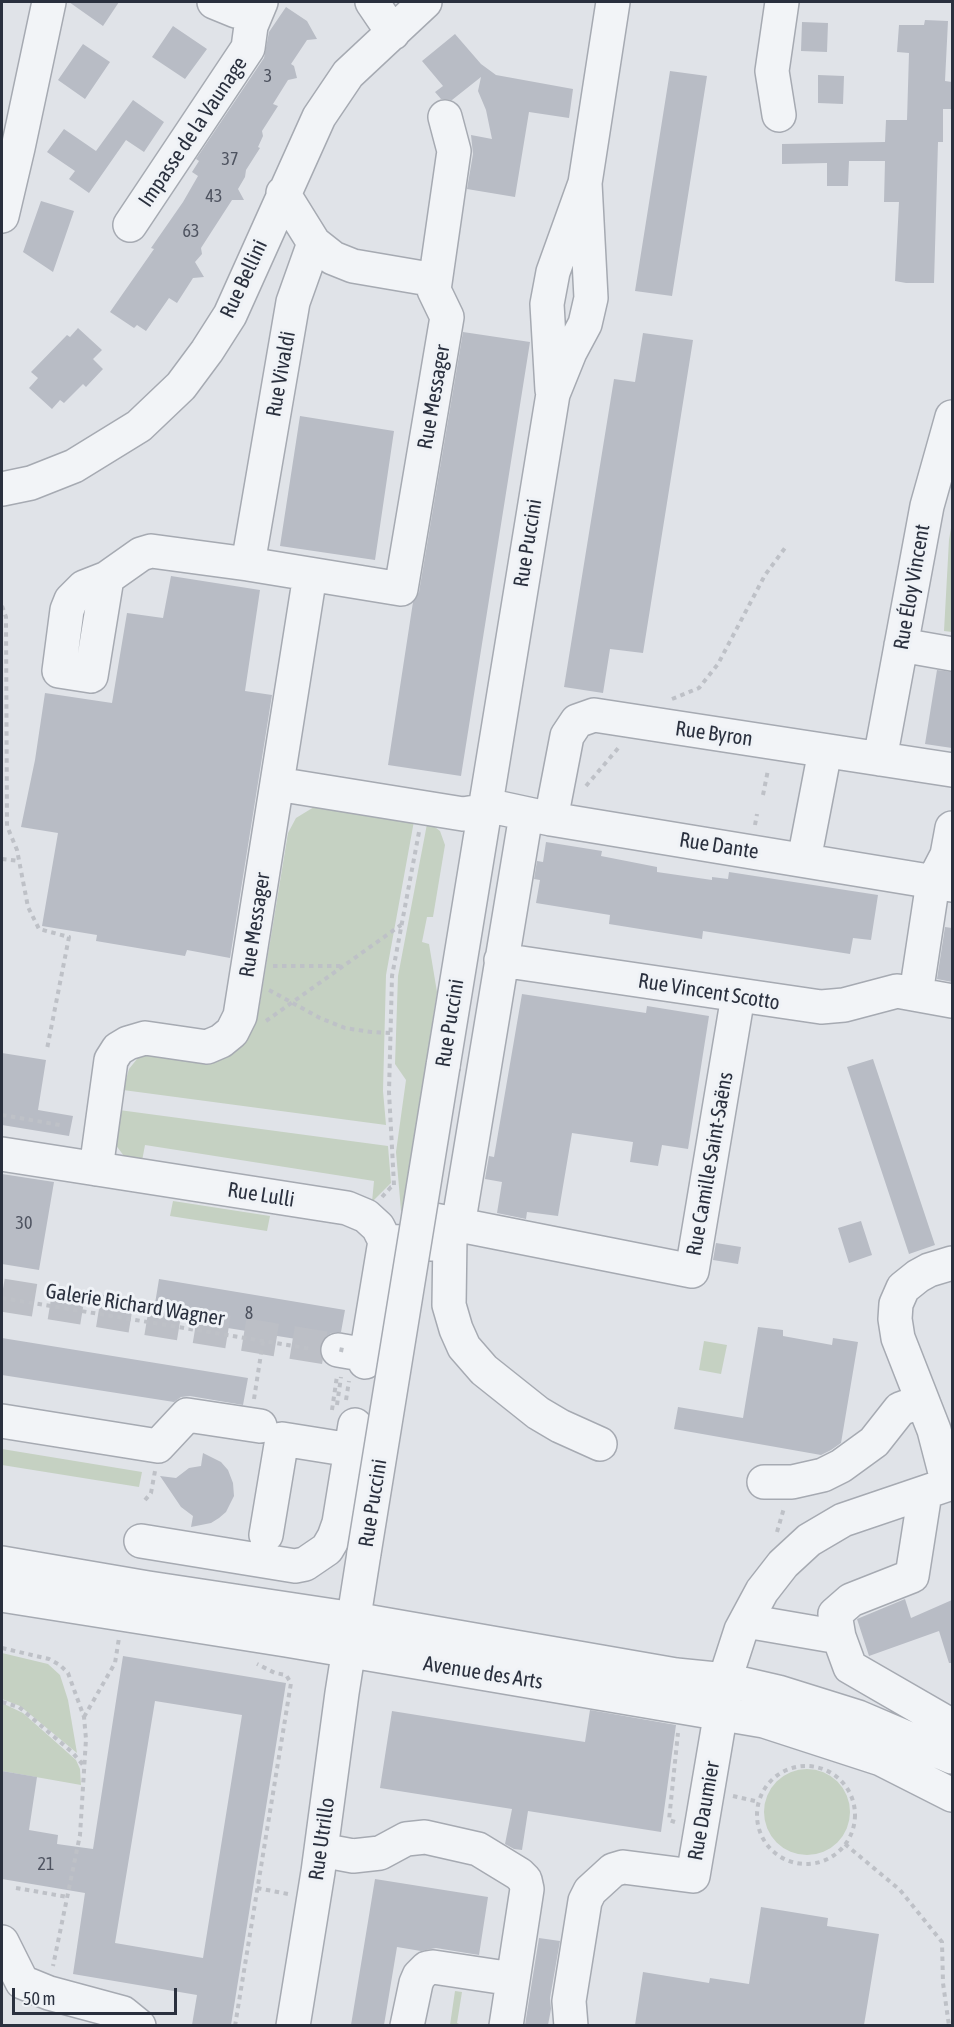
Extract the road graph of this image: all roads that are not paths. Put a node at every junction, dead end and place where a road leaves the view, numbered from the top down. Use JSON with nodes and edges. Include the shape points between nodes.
{"nodes":[{"id":1,"x":49,"y":2,"type":"edge"},
{"id":2,"x":214,"y":2,"type":"edge"},
{"id":3,"x":261,"y":2,"type":"edge"},
{"id":4,"x":372,"y":2,"type":"edge"},
{"id":5,"x":425,"y":2,"type":"edge"},
{"id":6,"x":613,"y":2,"type":"edge"},
{"id":7,"x":782,"y":2,"type":"edge"},
{"id":8,"x":393,"y":33,"type":"junction"},
{"id":9,"x":779,"y":115,"type":"dead end"},
{"id":10,"x":445,"y":117,"type":"dead end"},
{"id":11,"x":284,"y":193,"type":"junction"},
{"id":12,"x":2,"y":216,"type":"edge"},
{"id":13,"x":130,"y":225,"type":"dead end"},
{"id":14,"x":314,"y":243,"type":"junction"},
{"id":15,"x":435,"y":280,"type":"junction"},
{"id":16,"x":952,"y":417,"type":"edge"},
{"id":17,"x":2,"y":489,"type":"edge"},
{"id":18,"x":248,"y":564,"type":"junction"},
{"id":19,"x":310,"y":575,"type":"junction"},
{"id":20,"x":107,"y":578,"type":"dead end"},
{"id":21,"x":901,"y":645,"type":"junction"},
{"id":22,"x":952,"y":654,"type":"edge"},
{"id":23,"x":825,"y":751,"type":"junction"},
{"id":24,"x":880,"y":759,"type":"junction"},
{"id":25,"x":952,"y":770,"type":"edge"},
{"id":26,"x":277,"y":783,"type":"junction"},
{"id":27,"x":485,"y":811,"type":"junction"},
{"id":28,"x":543,"y":814,"type":"junction"},
{"id":29,"x":952,"y":828,"type":"edge"},
{"id":30,"x":804,"y":860,"type":"junction"},
{"id":31,"x":943,"y":883,"type":"edge"},
{"id":32,"x":501,"y":960,"type":"junction"},
{"id":33,"x":916,"y":994,"type":"junction"},
{"id":34,"x":738,"y":996,"type":"junction"},
{"id":35,"x":952,"y":1001,"type":"edge"},
{"id":36,"x":2,"y":1154,"type":"edge"},
{"id":37,"x":96,"y":1169,"type":"junction"},
{"id":38,"x":419,"y":1217,"type":"junction"},
{"id":39,"x":454,"y":1231,"type":"junction"},
{"id":40,"x":385,"y":1241,"type":"junction"},
{"id":41,"x":952,"y":1263,"type":"edge"},
{"id":42,"x":344,"y":1359,"type":"road end"},
{"id":43,"x":2,"y":1421,"type":"edge"},
{"id":44,"x":936,"y":1423,"type":"edge"},
{"id":45,"x":255,"y":1424,"type":"road end"},
{"id":46,"x":600,"y":1444,"type":"dead end"},
{"id":47,"x":764,"y":1482,"type":"dead end"},
{"id":48,"x":942,"y":1487,"type":"edge"},
{"id":49,"x":266,"y":1535,"type":"dead end"},
{"id":50,"x":141,"y":1541,"type":"dead end"},
{"id":51,"x":2,"y":1563,"type":"edge"},
{"id":52,"x":2,"y":1595,"type":"edge"},
{"id":53,"x":354,"y":1619,"type":"junction"},
{"id":54,"x":746,"y":1621,"type":"junction"},
{"id":55,"x":839,"y":1637,"type":"junction"},
{"id":56,"x":348,"y":1652,"type":"junction"},
{"id":57,"x":726,"y":1680,"type":"junction"},
{"id":58,"x":721,"y":1714,"type":"junction"},
{"id":59,"x":952,"y":1726,"type":"edge"},
{"id":60,"x":952,"y":1757,"type":"edge"},
{"id":61,"x":952,"y":1795,"type":"edge"},
{"id":62,"x":321,"y":1850,"type":"junction"},
{"id":63,"x":2,"y":1942,"type":"edge"},
{"id":64,"x":513,"y":1979,"type":"junction"},
{"id":65,"x":139,"y":2025,"type":"edge"},
{"id":66,"x":293,"y":2025,"type":"edge"},
{"id":67,"x":407,"y":2025,"type":"edge"},
{"id":68,"x":506,"y":2025,"type":"edge"},
{"id":69,"x":571,"y":2025,"type":"edge"}],
"edges":[{"from":1,"to":12,"type":"street"},
{"from":2,"to":3,"type":"street","via":[[236,11],[247,11]]},
{"from":3,"to":13,"type":"street","name":"Impasse de la Vaunage","via":[[251,26],[248,48]]},
{"from":4,"to":8,"type":"street"},
{"from":5,"to":8,"type":"street","name":"Rue Bellini"},
{"from":6,"to":27,"type":"street","name":"Rue Puccini","via":[[585,183],[553,272],[548,304],[553,394]]},
{"from":7,"to":9,"type":"street","via":[[772,71]]},
{"from":8,"to":11,"type":"street","name":"Rue Bellini","via":[[348,74],[319,117]]},
{"from":10,"to":15,"type":"street","name":"Rue Messager","via":[[454,151]]},
{"from":11,"to":14,"type":"street"},
{"from":11,"to":17,"type":"street","name":"Rue Bellini","via":[[230,315],[181,386],[140,426],[74,466],[31,483]]},
{"from":14,"to":15,"type":"street","via":[[333,258],[353,266]]},
{"from":14,"to":18,"type":"street","name":"Rue Vivaldi","via":[[293,302]]},
{"from":15,"to":19,"type":"street","name":"Rue Messager","via":[[434,290],[447,317],[401,589]]},
{"from":16,"to":21,"type":"street","name":"Rue Éloy Vincent","via":[[927,506]]},
{"from":18,"to":19,"type":"street","name":"Rue Messager"},
{"from":18,"to":20,"type":"street","name":"Rue Messager","via":[[151,551]]},
{"from":19,"to":26,"type":"street","name":"Rue Messager"},
{"from":21,"to":22,"type":"street"},
{"from":21,"to":24,"type":"street","name":"Rue Éloy Vincent"},
{"from":23,"to":24,"type":"street","name":"Rue Byron"},
{"from":23,"to":28,"type":"street","name":"Rue Byron","via":[[594,716],[577,721],[567,736]]},
{"from":23,"to":30,"type":"street"},
{"from":24,"to":25,"type":"street","name":"Rue Byron"},
{"from":26,"to":27,"type":"street","name":"Rue Dante","via":[[463,814]]},
{"from":26,"to":37,"type":"street","name":"Rue Messager","via":[[240,1016],[232,1032],[207,1047],[145,1038],[118,1048],[111,1060]]},
{"from":27,"to":28,"type":"street","name":"Rue Dante","via":[[500,808]]},
{"from":27,"to":38,"type":"street","name":"Rue Puccini","bridge":true},
{"from":28,"to":30,"type":"street","name":"Rue Dante"},
{"from":28,"to":32,"type":"street","name":"Rue Byron"},
{"from":29,"to":31,"type":"street"},
{"from":30,"to":31,"type":"street","name":"Rue Dante"},
{"from":31,"to":33,"type":"street"},
{"from":32,"to":34,"type":"street","name":"Rue Vincent Scotto"},
{"from":32,"to":39,"type":"street","name":"Rue Byron"},
{"from":33,"to":34,"type":"street","name":"Rue Vincent Scotto","via":[[897,991],[821,1007]]},
{"from":33,"to":35,"type":"street","name":"Rue Vincent Scotto"},
{"from":34,"to":39,"type":"street","name":"Rue Camille Saint-Saëns","via":[[692,1271]]},
{"from":36,"to":37,"type":"street","name":"Rue Lulli"},
{"from":37,"to":40,"type":"street","name":"Rue Lulli","via":[[347,1208],[366,1216]]},
{"from":38,"to":39,"type":"street","name":"Rue Camille Saint-Saëns"},
{"from":38,"to":53,"type":"street","name":"Rue Puccini","bridge":true},
{"from":39,"to":40,"type":"street","via":[[432,1244]]},
{"from":39,"to":46,"type":"street","name":"Rue Byron","via":[[449,1305],[464,1347],[484,1370],[531,1407],[560,1426]]},
{"from":40,"to":42,"type":"street"},
{"from":41,"to":44,"type":"street","via":[[909,1282],[899,1293],[896,1304],[898,1338]]},
{"from":43,"to":45,"type":"street","via":[[158,1446],[187,1415]]},
{"from":44,"to":47,"type":"street","via":[[900,1409],[874,1443],[841,1467],[792,1482]]},
{"from":44,"to":48,"type":"street"},
{"from":48,"to":54,"type":"street","via":[[843,1520],[809,1540],[783,1564]]},
{"from":48,"to":55,"type":"street","via":[[912,1576],[851,1600],[835,1614]]},
{"from":49,"to":50,"type":"street","via":[[282,1439],[343,1423],[339,1523],[327,1549],[305,1564],[295,1566]]},
{"from":51,"to":53,"type":"street"},
{"from":52,"to":56,"type":"street","name":"Avenue des Arts"},
{"from":53,"to":56,"type":"street","name":"Rue Puccini"},
{"from":53,"to":57,"type":"street","via":[[676,1675]]},
{"from":54,"to":55,"type":"street"},
{"from":54,"to":57,"type":"street"},
{"from":55,"to":59,"type":"street","via":[[850,1667]]},
{"from":56,"to":58,"type":"street","name":"Avenue des Arts"},
{"from":56,"to":62,"type":"street","name":"Rue Utrillo"},
{"from":57,"to":58,"type":"street"},
{"from":57,"to":60,"type":"street","via":[[858,1717]]},
{"from":58,"to":61,"type":"street","name":"Avenue des Arts","via":[[764,1721],[855,1749]]},
{"from":58,"to":69,"type":"street","name":"Rue Daumier","via":[[693,1876],[623,1867],[612,1870],[590,1891],[569,2001]]},
{"from":62,"to":64,"type":"street","via":[[353,1856],[380,1853],[406,1839],[424,1837],[478,1849],[519,1874],[527,1889]]},
{"from":62,"to":66,"type":"street","name":"Rue Utrillo"},
{"from":63,"to":65,"type":"street","via":[[22,1982],[123,2013]]},
{"from":64,"to":67,"type":"street","via":[[427,1968],[416,1983]]},
{"from":64,"to":68,"type":"street"}]}
